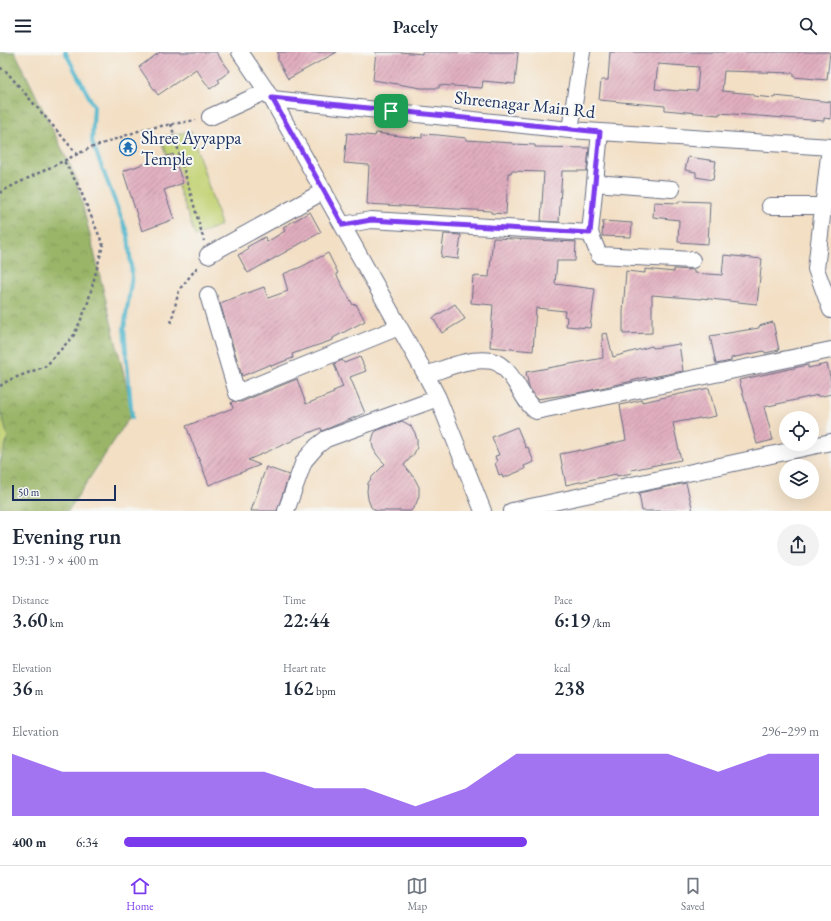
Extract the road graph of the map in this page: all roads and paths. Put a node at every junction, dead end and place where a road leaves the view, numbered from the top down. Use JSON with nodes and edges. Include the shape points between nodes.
{"nodes":[{"id":1,"x":240,"y":52,"type":"edge"},
{"id":2,"x":582,"y":52,"type":"edge"},
{"id":3,"x":0,"y":68,"type":"edge"},
{"id":4,"x":269,"y":95,"type":"junction"},
{"id":5,"x":210,"y":117,"type":"joint"},
{"id":6,"x":171,"y":124,"type":"junction"},
{"id":7,"x":570,"y":130,"type":"junction"},
{"id":8,"x":600,"y":132,"type":"junction"},
{"id":9,"x":831,"y":147,"type":"edge"},
{"id":10,"x":77,"y":154,"type":"junction"},
{"id":11,"x":64,"y":161,"type":"junction"},
{"id":12,"x":595,"y":183,"type":"junction"},
{"id":13,"x":672,"y":189,"type":"dead end"},
{"id":14,"x":324,"y":191,"type":"junction"},
{"id":15,"x":0,"y":193,"type":"edge"},
{"id":16,"x":770,"y":206,"type":"dead end"},
{"id":17,"x":824,"y":206,"type":"junction"},
{"id":18,"x":343,"y":225,"type":"junction"},
{"id":19,"x":590,"y":233,"type":"junction"},
{"id":20,"x":208,"y":254,"type":"junction"},
{"id":21,"x":692,"y":260,"type":"dead end"},
{"id":22,"x":208,"y":295,"type":"dead end"},
{"id":23,"x":831,"y":310,"type":"edge"},
{"id":24,"x":171,"y":323,"type":"dead end"},
{"id":25,"x":399,"y":326,"type":"junction"},
{"id":26,"x":831,"y":350,"type":"edge"},
{"id":27,"x":426,"y":375,"type":"junction"},
{"id":28,"x":0,"y":386,"type":"edge"},
{"id":29,"x":438,"y":398,"type":"junction"},
{"id":30,"x":831,"y":442,"type":"edge"},
{"id":31,"x":286,"y":511,"type":"edge"},
{"id":32,"x":483,"y":511,"type":"edge"},
{"id":33,"x":512,"y":511,"type":"edge"}],
"edges":[{"from":1,"to":4,"type":"street"},
{"from":2,"to":7,"type":"street"},
{"from":3,"to":10,"type":"path","via":[[5,70]]},
{"from":4,"to":5,"type":"street"},
{"from":4,"to":7,"type":"street","name":"Shreenagar Main Rd"},
{"from":4,"to":14,"type":"street"},
{"from":5,"to":6,"type":"path"},
{"from":6,"to":10,"type":"path","via":[[144,129]]},
{"from":6,"to":20,"type":"path"},
{"from":7,"to":8,"type":"street","name":"Shreenagar Main Rd"},
{"from":8,"to":9,"type":"street","name":"Shreenagar Main Rd"},
{"from":8,"to":12,"type":"street"},
{"from":9,"to":17,"type":"street"},
{"from":10,"to":11,"type":"path"},
{"from":11,"to":15,"type":"path"},
{"from":11,"to":28,"type":"path","via":[[79,187],[102,245],[87,306],[74,335],[46,366]]},
{"from":12,"to":13,"type":"street"},
{"from":12,"to":19,"type":"street"},
{"from":14,"to":18,"type":"street"},
{"from":14,"to":20,"type":"street"},
{"from":16,"to":17,"type":"street"},
{"from":17,"to":23,"type":"street","via":[[816,269]]},
{"from":18,"to":19,"type":"street","via":[[371,220]]},
{"from":18,"to":25,"type":"street"},
{"from":19,"to":21,"type":"street","via":[[599,255]]},
{"from":20,"to":24,"type":"path","via":[[179,290]]},
{"from":22,"to":25,"type":"street","via":[[237,393]]},
{"from":25,"to":27,"type":"street"},
{"from":26,"to":27,"type":"street","via":[[536,411],[530,407],[506,369],[493,361],[470,361]]},
{"from":27,"to":29,"type":"street"},
{"from":29,"to":31,"type":"street","via":[[326,439],[304,461]]},
{"from":29,"to":32,"type":"street"},
{"from":30,"to":33,"type":"street"}]}
